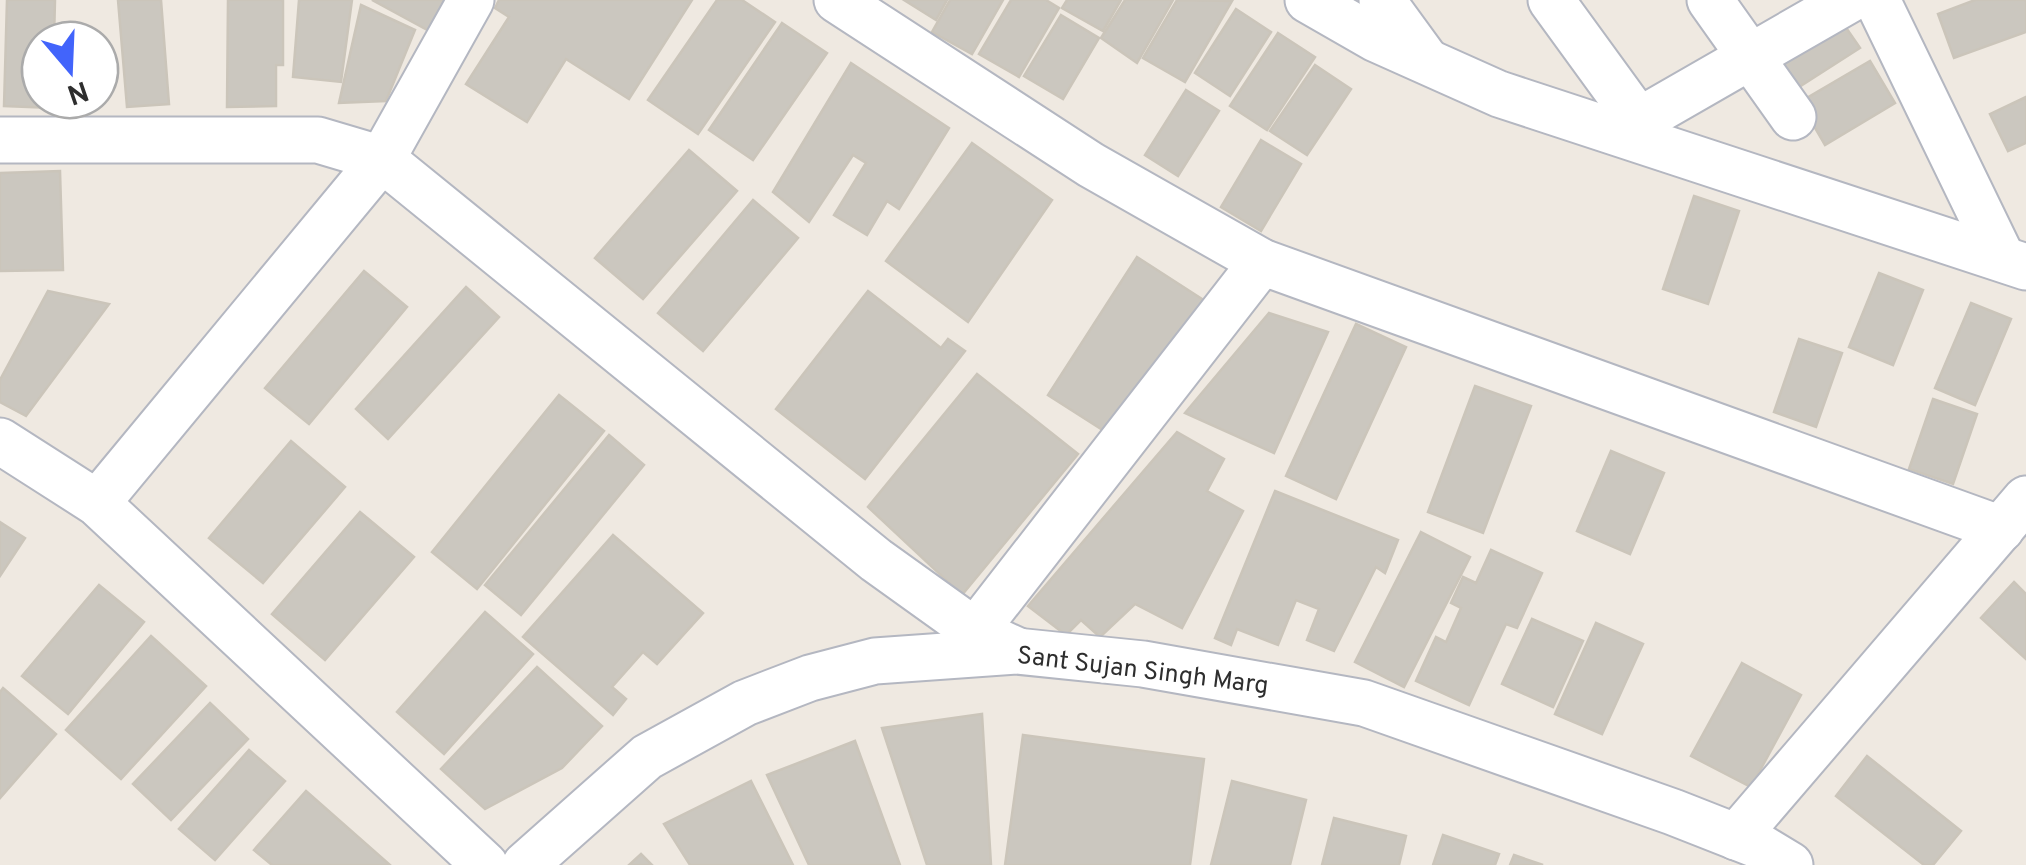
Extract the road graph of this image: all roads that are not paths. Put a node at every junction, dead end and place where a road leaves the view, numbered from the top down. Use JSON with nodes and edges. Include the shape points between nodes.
{"nodes":[{"id":1,"x":471,"y":0,"type":"edge"},
{"id":2,"x":837,"y":0,"type":"edge"},
{"id":3,"x":1308,"y":0,"type":"edge"},
{"id":4,"x":1382,"y":0,"type":"edge"},
{"id":5,"x":1551,"y":0,"type":"edge"},
{"id":6,"x":1710,"y":0,"type":"edge"},
{"id":7,"x":1850,"y":0,"type":"edge"},
{"id":8,"x":1877,"y":0,"type":"edge"},
{"id":9,"x":1750,"y":56,"type":"junction"},
{"id":10,"x":1425,"y":60,"type":"junction"},
{"id":11,"x":1794,"y":117,"type":"dead end"},
{"id":12,"x":1630,"y":126,"type":"junction"},
{"id":13,"x":0,"y":140,"type":"edge"},
{"id":14,"x":382,"y":159,"type":"junction"},
{"id":15,"x":1262,"y":262,"type":"junction"},
{"id":16,"x":2014,"y":262,"type":"edge"},
{"id":17,"x":0,"y":441,"type":"edge"},
{"id":18,"x":97,"y":503,"type":"junction"},
{"id":19,"x":2013,"y":514,"type":"edge"},
{"id":20,"x":976,"y":631,"type":"junction"},
{"id":21,"x":1016,"y":651,"type":"junction"},
{"id":22,"x":1736,"y":837,"type":"junction"},
{"id":23,"x":485,"y":865,"type":"edge"},
{"id":24,"x":525,"y":865,"type":"edge"},
{"id":25,"x":1790,"y":865,"type":"edge"}],
"edges":[{"from":1,"to":14,"type":"street"},
{"from":2,"to":15,"type":"street","via":[[1091,165]]},
{"from":3,"to":10,"type":"street"},
{"from":4,"to":10,"type":"street"},
{"from":5,"to":12,"type":"street"},
{"from":6,"to":9,"type":"street"},
{"from":7,"to":9,"type":"street"},
{"from":8,"to":16,"type":"street"},
{"from":9,"to":11,"type":"street"},
{"from":9,"to":12,"type":"street"},
{"from":10,"to":12,"type":"street","via":[[1499,94]]},
{"from":12,"to":16,"type":"street"},
{"from":13,"to":14,"type":"street","via":[[318,140]]},
{"from":14,"to":18,"type":"street"},
{"from":14,"to":20,"type":"street","via":[[876,560]]},
{"from":15,"to":19,"type":"street"},
{"from":15,"to":20,"type":"street"},
{"from":17,"to":18,"type":"street"},
{"from":18,"to":23,"type":"street"},
{"from":19,"to":22,"type":"street"},
{"from":20,"to":21,"type":"street"},
{"from":21,"to":22,"type":"street","name":"Sant Sujan Singh Marg","via":[[1143,664],[1364,704]]},
{"from":21,"to":24,"type":"street","name":"Sant Sujan Singh Marg","via":[[875,661],[745,702],[647,757]]},
{"from":22,"to":25,"type":"street","name":"Sant Sujan Singh Marg"}]}
